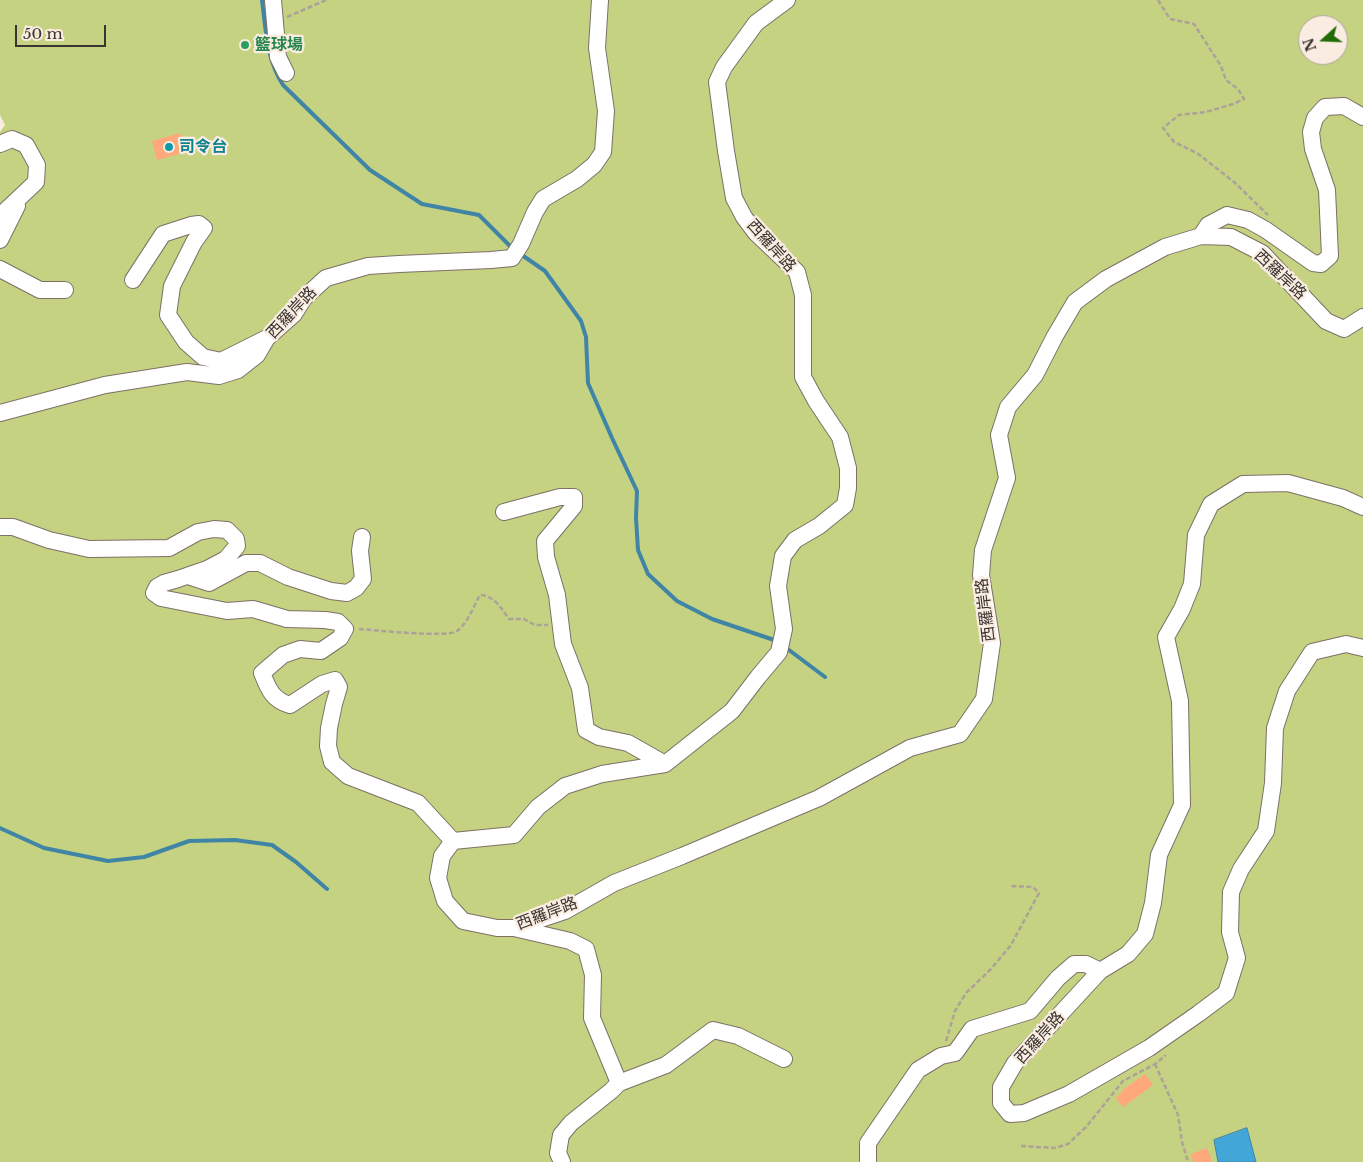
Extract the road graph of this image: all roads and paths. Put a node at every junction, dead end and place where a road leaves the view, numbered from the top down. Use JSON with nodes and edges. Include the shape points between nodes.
{"nodes":[{"id":1,"x":273,"y":0,"type":"edge"},
{"id":2,"x":326,"y":0,"type":"edge"},
{"id":3,"x":600,"y":0,"type":"edge"},
{"id":4,"x":787,"y":0,"type":"edge"},
{"id":5,"x":1158,"y":0,"type":"edge"},
{"id":6,"x":274,"y":23,"type":"junction"},
{"id":7,"x":286,"y":73,"type":"dead end"},
{"id":8,"x":1363,"y":117,"type":"edge"},
{"id":9,"x":0,"y":144,"type":"edge"},
{"id":10,"x":24,"y":193,"type":"junction"},
{"id":11,"x":0,"y":216,"type":"edge"},
{"id":12,"x":1266,"y":230,"type":"junction"},
{"id":13,"x":1201,"y":236,"type":"junction"},
{"id":14,"x":0,"y":240,"type":"edge"},
{"id":15,"x":0,"y":269,"type":"edge"},
{"id":16,"x":132,"y":280,"type":"dead end"},
{"id":17,"x":64,"y":290,"type":"dead end"},
{"id":18,"x":1363,"y":317,"type":"edge"},
{"id":19,"x":267,"y":338,"type":"junction"},
{"id":20,"x":0,"y":413,"type":"edge"},
{"id":21,"x":1363,"y":507,"type":"edge"},
{"id":22,"x":504,"y":512,"type":"dead end"},
{"id":23,"x":0,"y":527,"type":"edge"},
{"id":24,"x":362,"y":537,"type":"dead end"},
{"id":25,"x":188,"y":576,"type":"junction"},
{"id":26,"x":561,"y":624,"type":"junction"},
{"id":27,"x":345,"y":629,"type":"junction"},
{"id":28,"x":1363,"y":648,"type":"edge"},
{"id":29,"x":665,"y":764,"type":"junction"},
{"id":30,"x":453,"y":841,"type":"junction"},
{"id":31,"x":1010,"y":886,"type":"dead end"},
{"id":32,"x":514,"y":928,"type":"junction"},
{"id":33,"x":1100,"y":971,"type":"junction"},
{"id":34,"x":1168,"y":1053,"type":"dead end"},
{"id":35,"x":941,"y":1056,"type":"junction"},
{"id":36,"x":784,"y":1059,"type":"dead end"},
{"id":37,"x":1155,"y":1064,"type":"junction"},
{"id":38,"x":618,"y":1084,"type":"junction"},
{"id":39,"x":1021,"y":1146,"type":"dead end"},
{"id":40,"x":562,"y":1162,"type":"edge"},
{"id":41,"x":868,"y":1162,"type":"edge"},
{"id":42,"x":1188,"y":1162,"type":"edge"}],
"edges":[{"from":1,"to":6,"type":"street"},
{"from":2,"to":6,"type":"path"},
{"from":3,"to":19,"type":"street","name":"西羅岸路","via":[[597,48],[606,111],[603,152],[594,165],[577,179],[543,199],[512,258],[368,266],[326,278]]},
{"from":4,"to":29,"type":"street","name":"西羅岸路","via":[[756,23],[717,82],[734,198],[756,233],[797,272],[803,295],[803,377],[840,437],[848,468],[848,488],[845,505],[796,540],[783,556],[778,586],[784,629],[779,652],[732,711]]},
{"from":5,"to":12,"type":"path","via":[[1170,19],[1194,24],[1221,66],[1226,80],[1238,89],[1244,99],[1206,112],[1179,115],[1163,128],[1174,142],[1197,153],[1256,202],[1272,218]]},
{"from":6,"to":7,"type":"street","via":[[278,57]]},
{"from":8,"to":12,"type":"street","via":[[1344,106],[1325,107],[1315,118],[1311,132],[1313,149],[1327,190],[1330,256],[1320,264],[1313,263]]},
{"from":9,"to":10,"type":"street","via":[[12,139],[26,145],[37,165],[36,182]]},
{"from":10,"to":11,"type":"street"},
{"from":10,"to":14,"type":"street"},
{"from":12,"to":13,"type":"street","via":[[1248,220],[1227,215],[1208,225]]},
{"from":13,"to":18,"type":"street","name":"西羅岸路","via":[[1231,237],[1262,253],[1326,321],[1344,329]]},
{"from":13,"to":32,"type":"street","name":"西羅岸路","via":[[1164,247],[1106,279],[1075,302],[1035,375],[1008,408],[998,435],[1007,478],[983,550],[981,575],[992,643],[984,699],[960,734],[910,748],[820,798],[614,883],[566,910]]},
{"from":15,"to":17,"type":"street","via":[[40,290]]},
{"from":16,"to":19,"type":"street","via":[[164,234],[199,224],[204,228],[172,286],[168,315],[186,342],[203,357],[222,361]]},
{"from":19,"to":20,"type":"street","name":"西羅岸路","via":[[257,355],[238,370],[219,376],[187,372],[105,385]]},
{"from":21,"to":33,"type":"street","name":"西羅岸路","via":[[1288,483],[1243,484],[1211,504],[1196,535],[1192,584],[1166,637],[1180,701],[1182,805],[1159,855],[1145,934],[1128,954]]},
{"from":22,"to":26,"type":"street","via":[[560,497],[574,497],[574,506],[545,541]]},
{"from":23,"to":25,"type":"street","via":[[13,527],[89,549],[169,548],[198,532],[214,528],[227,530],[236,538],[237,546],[226,559]]},
{"from":24,"to":25,"type":"street","via":[[360,551],[364,579],[347,593],[288,577],[260,564],[246,563],[209,583]]},
{"from":25,"to":27,"type":"street","via":[[164,582],[154,593],[161,598],[227,611],[254,609],[286,619],[338,622]]},
{"from":26,"to":27,"type":"path","via":[[535,625],[524,619],[510,619],[497,602],[480,595],[455,633],[441,635]]},
{"from":26,"to":29,"type":"street","via":[[563,644],[580,688],[586,730],[599,737],[628,743]]},
{"from":27,"to":30,"type":"street","via":[[340,638],[321,650],[300,649],[283,655],[262,673],[268,689],[280,703],[290,705],[334,680],[340,687],[329,728],[328,746],[332,762],[348,776],[418,803]]},
{"from":28,"to":33,"type":"street","name":"西羅岸路","via":[[1346,644],[1312,652],[1287,691],[1275,728],[1273,783],[1266,830],[1231,892],[1230,932],[1237,958],[1226,993],[1149,1048],[1069,1094],[1024,1113],[1010,1114],[1000,1103],[1001,1087],[1015,1063]]},
{"from":29,"to":30,"type":"street","name":"西羅岸路","via":[[602,774],[565,786],[538,808],[514,835]]},
{"from":30,"to":32,"type":"street","name":"西羅岸路","via":[[442,856],[438,878],[445,901],[463,921]]},
{"from":31,"to":35,"type":"path","via":[[1033,887],[1039,893],[1011,945],[954,1010]]},
{"from":32,"to":38,"type":"street","via":[[586,949],[593,976],[592,1018]]},
{"from":33,"to":35,"type":"street","via":[[1086,964],[1074,964],[1030,1011],[972,1029],[955,1053]]},
{"from":34,"to":37,"type":"path"},
{"from":35,"to":41,"type":"street","via":[[918,1070],[885,1116],[868,1143]]},
{"from":36,"to":38,"type":"street","via":[[738,1036],[713,1030],[666,1065]]},
{"from":37,"to":39,"type":"path","via":[[1123,1081],[1068,1144],[1055,1148]]},
{"from":37,"to":42,"type":"path","via":[[1178,1115]]},
{"from":38,"to":40,"type":"street","via":[[570,1123],[561,1135],[558,1153]]}]}
